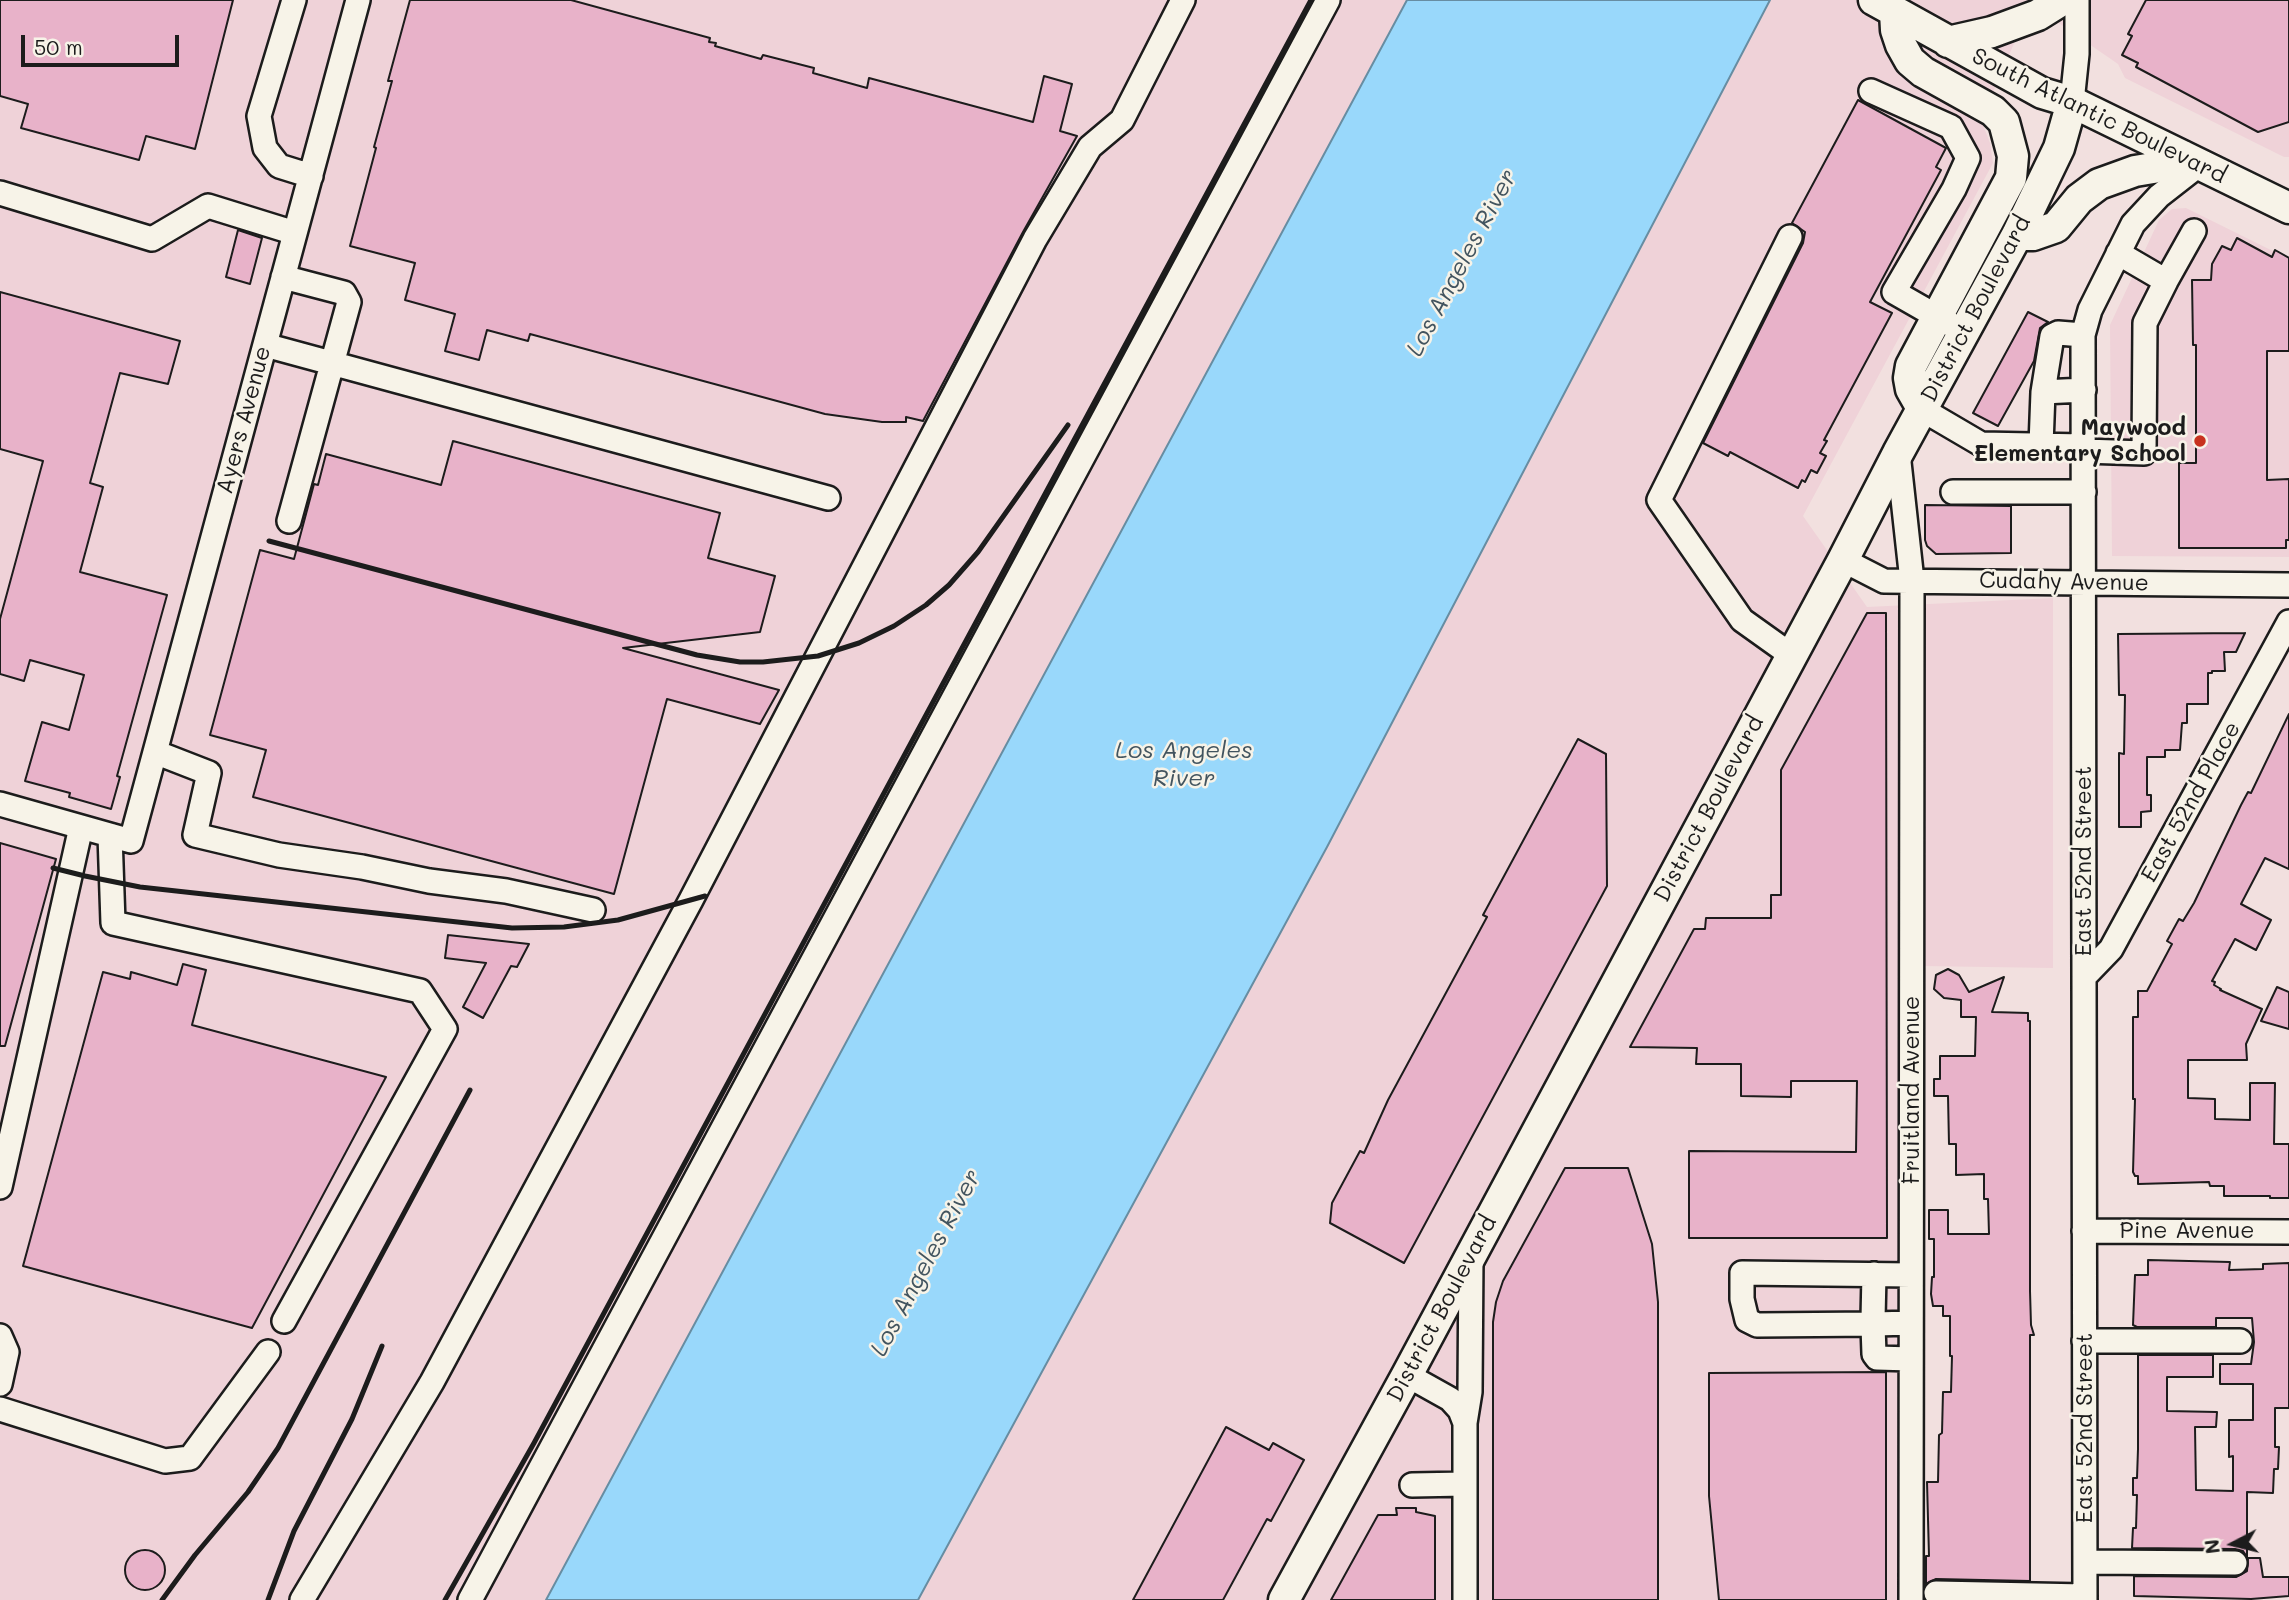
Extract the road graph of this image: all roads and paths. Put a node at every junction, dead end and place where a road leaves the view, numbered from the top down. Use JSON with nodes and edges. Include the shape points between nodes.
{"nodes":[{"id":1,"x":295,"y":0,"type":"edge"},
{"id":2,"x":358,"y":0,"type":"edge"},
{"id":3,"x":1183,"y":0,"type":"edge"},
{"id":4,"x":1328,"y":0,"type":"edge"},
{"id":5,"x":2062,"y":0,"type":"edge"},
{"id":6,"x":2077,"y":0,"type":"edge"},
{"id":7,"x":1885,"y":6,"type":"edge"},
{"id":8,"x":1948,"y":42,"type":"junction"},
{"id":9,"x":1871,"y":91,"type":"dead end"},
{"id":10,"x":2072,"y":102,"type":"junction"},
{"id":11,"x":2191,"y":160,"type":"junction"},
{"id":12,"x":311,"y":176,"type":"junction"},
{"id":13,"x":0,"y":193,"type":"edge"},
{"id":14,"x":2289,"y":208,"type":"edge"},
{"id":15,"x":2194,"y":231,"type":"dead end"},
{"id":16,"x":295,"y":233,"type":"junction"},
{"id":17,"x":2017,"y":235,"type":"junction"},
{"id":18,"x":1790,"y":237,"type":"dead end"},
{"id":19,"x":2118,"y":253,"type":"junction"},
{"id":20,"x":283,"y":277,"type":"junction"},
{"id":21,"x":2166,"y":281,"type":"junction"},
{"id":22,"x":1938,"y":317,"type":"junction"},
{"id":23,"x":1965,"y":333,"type":"junction"},
{"id":24,"x":2083,"y":335,"type":"junction"},
{"id":25,"x":265,"y":345,"type":"junction"},
{"id":26,"x":332,"y":363,"type":"junction"},
{"id":27,"x":2084,"y":390,"type":"junction"},
{"id":28,"x":2043,"y":393,"type":"junction"},
{"id":29,"x":1923,"y":410,"type":"junction"},
{"id":30,"x":2041,"y":445,"type":"junction"},
{"id":31,"x":2084,"y":448,"type":"junction"},
{"id":32,"x":1898,"y":453,"type":"junction"},
{"id":33,"x":1953,"y":492,"type":"dead end"},
{"id":34,"x":2084,"y":492,"type":"junction"},
{"id":35,"x":828,"y":498,"type":"dead end"},
{"id":36,"x":289,"y":521,"type":"dead end"},
{"id":37,"x":1843,"y":561,"type":"junction"},
{"id":38,"x":1912,"y":581,"type":"junction"},
{"id":39,"x":2083,"y":582,"type":"junction"},
{"id":40,"x":2289,"y":585,"type":"edge"},
{"id":41,"x":2289,"y":622,"type":"edge"},
{"id":42,"x":1791,"y":655,"type":"junction"},
{"id":43,"x":155,"y":752,"type":"junction"},
{"id":44,"x":0,"y":804,"type":"edge"},
{"id":45,"x":81,"y":827,"type":"junction"},
{"id":46,"x":121,"y":838,"type":"junction"},
{"id":47,"x":593,"y":910,"type":"dead end"},
{"id":48,"x":2084,"y":977,"type":"junction"},
{"id":49,"x":0,"y":1187,"type":"edge"},
{"id":50,"x":2084,"y":1231,"type":"junction"},
{"id":51,"x":2289,"y":1232,"type":"edge"},
{"id":52,"x":1471,"y":1256,"type":"junction"},
{"id":53,"x":1874,"y":1275,"type":"junction"},
{"id":54,"x":1911,"y":1275,"type":"junction"},
{"id":55,"x":284,"y":1321,"type":"dead end"},
{"id":56,"x":1911,"y":1322,"type":"junction"},
{"id":57,"x":1875,"y":1324,"type":"junction"},
{"id":58,"x":0,"y":1336,"type":"edge"},
{"id":59,"x":2084,"y":1341,"type":"junction"},
{"id":60,"x":2239,"y":1341,"type":"dead end"},
{"id":61,"x":268,"y":1352,"type":"dead end"},
{"id":62,"x":1911,"y":1359,"type":"junction"},
{"id":63,"x":1407,"y":1375,"type":"junction"},
{"id":64,"x":0,"y":1384,"type":"edge"},
{"id":65,"x":0,"y":1409,"type":"edge"},
{"id":66,"x":1465,"y":1423,"type":"junction"},
{"id":67,"x":1465,"y":1484,"type":"junction"},
{"id":68,"x":1412,"y":1485,"type":"dead end"},
{"id":69,"x":2085,"y":1562,"type":"junction"},
{"id":70,"x":2235,"y":1563,"type":"dead end"},
{"id":71,"x":1936,"y":1593,"type":"dead end"},
{"id":72,"x":2085,"y":1598,"type":"edge"},
{"id":73,"x":302,"y":1600,"type":"edge"},
{"id":74,"x":470,"y":1600,"type":"edge"},
{"id":75,"x":1284,"y":1600,"type":"edge"},
{"id":76,"x":1465,"y":1600,"type":"edge"},
{"id":77,"x":1911,"y":1600,"type":"edge"}],
"edges":[{"from":1,"to":12,"type":"street","via":[[259,116],[265,148],[279,166]]},
{"from":2,"to":12,"type":"street","name":"Ayers Avenue"},
{"from":3,"to":73,"type":"street","via":[[1122,120],[1090,147],[1035,239],[697,888],[432,1382]]},
{"from":4,"to":74,"type":"street"},
{"from":5,"to":8,"type":"main road","via":[[2038,15],[1992,32]]},
{"from":6,"to":10,"type":"street","name":"District Boulevard"},
{"from":7,"to":8,"type":"main road","name":"South Atlantic Boulevard"},
{"from":7,"to":22,"type":"main road","via":[[1910,61],[1993,111],[2004,122],[2013,156],[2011,178]]},
{"from":8,"to":10,"type":"main road","name":"South Atlantic Boulevard","via":[[2042,93]]},
{"from":9,"to":22,"type":"street","via":[[1951,127],[1968,158],[1894,292]]},
{"from":10,"to":11,"type":"main road","name":"South Atlantic Boulevard"},
{"from":10,"to":17,"type":"main road","name":"District Boulevard","via":[[2059,148]]},
{"from":11,"to":14,"type":"main road","name":"South Atlantic Boulevard"},
{"from":11,"to":17,"type":"main road","via":[[2099,184],[2079,199],[2056,227]]},
{"from":11,"to":19,"type":"street","name":"East 52nd Street","via":[[2133,224]]},
{"from":12,"to":16,"type":"street","name":"Ayers Avenue"},
{"from":13,"to":16,"type":"street","via":[[152,239],[208,206]]},
{"from":15,"to":21,"type":"street"},
{"from":16,"to":20,"type":"street","name":"Ayers Avenue"},
{"from":17,"to":23,"type":"main road","name":"District Boulevard"},
{"from":18,"to":42,"type":"street","via":[[1659,500],[1742,620]]},
{"from":19,"to":21,"type":"street"},
{"from":19,"to":24,"type":"street","name":"East 52nd Street"},
{"from":20,"to":25,"type":"street","name":"Ayers Avenue"},
{"from":20,"to":26,"type":"street","via":[[347,296]]},
{"from":21,"to":31,"type":"street","via":[[2145,323],[2144,453]]},
{"from":22,"to":23,"type":"street"},
{"from":22,"to":29,"type":"main road","via":[[1909,378]]},
{"from":23,"to":29,"type":"main road","name":"District Boulevard"},
{"from":24,"to":27,"type":"street","name":"East 52nd Street"},
{"from":24,"to":28,"type":"street","via":[[2052,336]]},
{"from":25,"to":26,"type":"street"},
{"from":25,"to":43,"type":"street","name":"Ayers Avenue"},
{"from":26,"to":35,"type":"street"},
{"from":26,"to":36,"type":"street"},
{"from":27,"to":28,"type":"street"},
{"from":27,"to":31,"type":"street","name":"East 52nd Street"},
{"from":28,"to":30,"type":"street"},
{"from":29,"to":30,"type":"street","via":[[1981,444]]},
{"from":29,"to":32,"type":"main road","name":"District Boulevard"},
{"from":30,"to":31,"type":"street"},
{"from":31,"to":34,"type":"street","name":"East 52nd Street"},
{"from":32,"to":37,"type":"main road","name":"District Boulevard"},
{"from":32,"to":38,"type":"street","name":"Fruitland Avenue"},
{"from":33,"to":34,"type":"street"},
{"from":34,"to":39,"type":"street","name":"East 52nd Street"},
{"from":37,"to":38,"type":"street","name":"Cudahy Avenue","via":[[1884,581]]},
{"from":37,"to":42,"type":"main road","name":"District Boulevard"},
{"from":38,"to":39,"type":"street","name":"Cudahy Avenue"},
{"from":38,"to":54,"type":"street","name":"Fruitland Avenue"},
{"from":39,"to":40,"type":"street","name":"Cudahy Avenue"},
{"from":39,"to":48,"type":"street","name":"East 52nd Street"},
{"from":41,"to":48,"type":"street","name":"East 52nd Place","via":[[2111,949]]},
{"from":42,"to":52,"type":"main road","name":"District Boulevard"},
{"from":43,"to":46,"type":"street","name":"Ayers Avenue"},
{"from":43,"to":47,"type":"street","via":[[209,773],[195,835],[279,855],[506,891]]},
{"from":44,"to":45,"type":"street"},
{"from":45,"to":46,"type":"street"},
{"from":45,"to":49,"type":"street"},
{"from":46,"to":55,"type":"street","name":"Ayers Avenue","via":[[113,923],[420,992],[445,1029]]},
{"from":48,"to":50,"type":"street","name":"East 52nd Street"},
{"from":50,"to":51,"type":"street","name":"Pine Avenue"},
{"from":50,"to":59,"type":"street","name":"East 52nd Street"},
{"from":52,"to":63,"type":"main road","name":"District Boulevard"},
{"from":52,"to":66,"type":"street","via":[[1470,1392]]},
{"from":53,"to":54,"type":"street"},
{"from":53,"to":57,"type":"street"},
{"from":53,"to":57,"type":"street","via":[[1742,1273],[1742,1299],[1747,1320],[1757,1325]]},
{"from":54,"to":56,"type":"street","name":"Fruitland Avenue"},
{"from":56,"to":57,"type":"street"},
{"from":56,"to":62,"type":"street","name":"Fruitland Avenue"},
{"from":57,"to":62,"type":"street","via":[[1877,1358]]},
{"from":58,"to":64,"type":"street","via":[[7,1352]]},
{"from":59,"to":60,"type":"street"},
{"from":59,"to":69,"type":"street","name":"East 52nd Street"},
{"from":61,"to":65,"type":"street","via":[[190,1458],[166,1461]]},
{"from":62,"to":77,"type":"street","name":"Fruitland Avenue"},
{"from":63,"to":66,"type":"street","via":[[1450,1399]]},
{"from":63,"to":75,"type":"main road","name":"District Boulevard"},
{"from":66,"to":67,"type":"street"},
{"from":67,"to":68,"type":"street"},
{"from":67,"to":76,"type":"street"},
{"from":69,"to":70,"type":"street"},
{"from":69,"to":72,"type":"street","name":"East 52nd Street"},
{"from":71,"to":72,"type":"street"}]}
